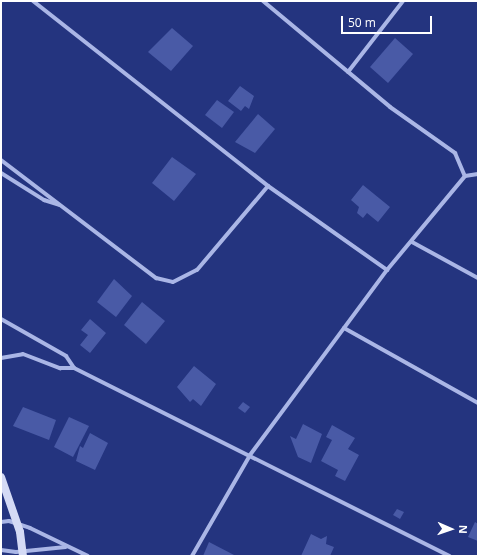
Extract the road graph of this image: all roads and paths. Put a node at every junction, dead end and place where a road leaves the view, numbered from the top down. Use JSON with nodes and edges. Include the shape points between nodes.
{"nodes":[{"id":1,"x":33,"y":1,"type":"edge"},
{"id":2,"x":263,"y":1,"type":"edge"},
{"id":3,"x":403,"y":1,"type":"edge"},
{"id":4,"x":348,"y":72,"type":"junction"},
{"id":5,"x":1,"y":160,"type":"edge"},
{"id":6,"x":1,"y":173,"type":"edge"},
{"id":7,"x":478,"y":174,"type":"edge"},
{"id":8,"x":465,"y":176,"type":"junction"},
{"id":9,"x":268,"y":186,"type":"junction"},
{"id":10,"x":58,"y":205,"type":"junction"},
{"id":11,"x":412,"y":242,"type":"junction"},
{"id":12,"x":387,"y":270,"type":"junction"},
{"id":13,"x":478,"y":278,"type":"edge"},
{"id":14,"x":1,"y":319,"type":"edge"},
{"id":15,"x":344,"y":328,"type":"junction"},
{"id":16,"x":1,"y":358,"type":"edge"},
{"id":17,"x":74,"y":368,"type":"junction"},
{"id":18,"x":478,"y":403,"type":"edge"},
{"id":19,"x":250,"y":455,"type":"junction"},
{"id":20,"x":1,"y":477,"type":"edge"},
{"id":21,"x":1,"y":522,"type":"edge"},
{"id":22,"x":16,"y":523,"type":"junction"},
{"id":23,"x":68,"y":547,"type":"junction"},
{"id":24,"x":1,"y":550,"type":"edge"},
{"id":25,"x":23,"y":554,"type":"edge"},
{"id":26,"x":88,"y":556,"type":"edge"},
{"id":27,"x":192,"y":556,"type":"edge"},
{"id":28,"x":450,"y":556,"type":"edge"}],
"edges":[{"from":1,"to":9,"type":"street"},
{"from":2,"to":4,"type":"street"},
{"from":3,"to":4,"type":"street"},
{"from":4,"to":8,"type":"street","via":[[455,153]]},
{"from":5,"to":10,"type":"street","via":[[44,189]]},
{"from":6,"to":10,"type":"street","via":[[44,200]]},
{"from":7,"to":8,"type":"street"},
{"from":8,"to":11,"type":"street"},
{"from":9,"to":10,"type":"street","via":[[197,270],[173,282],[156,278]]},
{"from":9,"to":12,"type":"street"},
{"from":11,"to":12,"type":"street"},
{"from":11,"to":13,"type":"street"},
{"from":12,"to":15,"type":"street"},
{"from":14,"to":17,"type":"street","via":[[66,356]]},
{"from":15,"to":18,"type":"street"},
{"from":15,"to":19,"type":"street"},
{"from":16,"to":17,"type":"street","via":[[23,354],[60,368]]},
{"from":17,"to":19,"type":"street"},
{"from":19,"to":27,"type":"street"},
{"from":19,"to":28,"type":"street"},
{"from":20,"to":22,"type":"street"},
{"from":21,"to":22,"type":"street"},
{"from":22,"to":23,"type":"street"},
{"from":22,"to":25,"type":"street"},
{"from":23,"to":25,"type":"street"},
{"from":23,"to":26,"type":"street"},
{"from":24,"to":25,"type":"street"}]}
